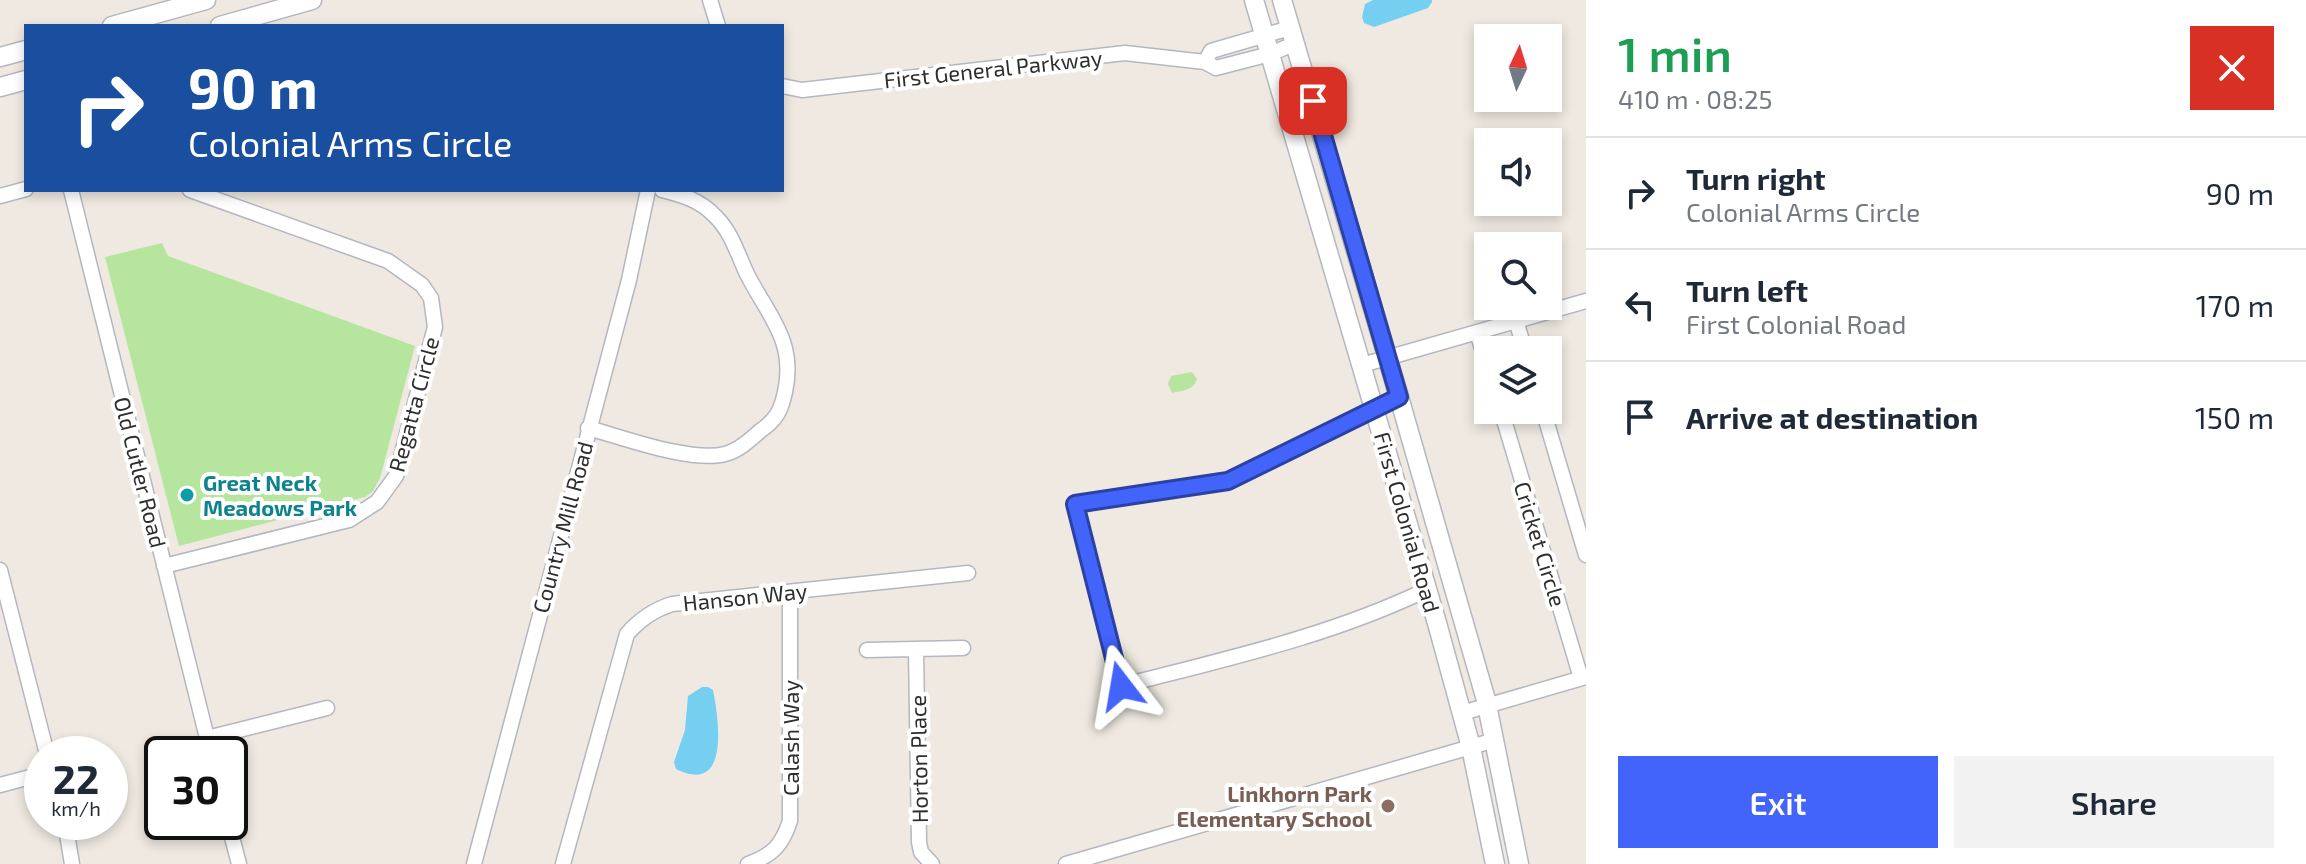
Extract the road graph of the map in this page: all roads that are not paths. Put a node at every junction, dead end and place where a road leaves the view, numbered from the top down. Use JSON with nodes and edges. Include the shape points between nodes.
{"nodes":[{"id":1,"x":206,"y":0,"type":"edge"},
{"id":2,"x":312,"y":0,"type":"edge"},
{"id":3,"x":710,"y":0,"type":"edge"},
{"id":4,"x":1254,"y":0,"type":"edge"},
{"id":5,"x":1282,"y":0,"type":"edge"},
{"id":6,"x":119,"y":24,"type":"edge"},
{"id":7,"x":227,"y":24,"type":"edge"},
{"id":8,"x":717,"y":24,"type":"edge"},
{"id":9,"x":1293,"y":35,"type":"junction"},
{"id":10,"x":1267,"y":45,"type":"junction"},
{"id":11,"x":24,"y":51,"type":"edge"},
{"id":12,"x":0,"y":57,"type":"edge"},
{"id":13,"x":24,"y":81,"type":"edge"},
{"id":14,"x":784,"y":86,"type":"edge"},
{"id":15,"x":0,"y":87,"type":"edge"},
{"id":16,"x":24,"y":190,"type":"edge"},
{"id":17,"x":71,"y":192,"type":"edge"},
{"id":18,"x":196,"y":192,"type":"edge"},
{"id":19,"x":648,"y":192,"type":"edge"},
{"id":20,"x":670,"y":192,"type":"edge"},
{"id":21,"x":0,"y":196,"type":"edge"},
{"id":22,"x":1586,"y":301,"type":"edge"},
{"id":23,"x":1516,"y":321,"type":"junction"},
{"id":24,"x":1477,"y":332,"type":"junction"},
{"id":25,"x":1478,"y":336,"type":"edge"},
{"id":26,"x":1521,"y":336,"type":"edge"},
{"id":27,"x":1388,"y":358,"type":"junction"},
{"id":28,"x":1362,"y":365,"type":"junction"},
{"id":29,"x":1399,"y":397,"type":"junction"},
{"id":30,"x":1375,"y":410,"type":"junction"},
{"id":31,"x":1505,"y":424,"type":"edge"},
{"id":32,"x":1547,"y":424,"type":"edge"},
{"id":33,"x":588,"y":428,"type":"junction"},
{"id":34,"x":1586,"y":555,"type":"edge"},
{"id":35,"x":164,"y":566,"type":"junction"},
{"id":36,"x":0,"y":570,"type":"edge"},
{"id":37,"x":968,"y":573,"type":"dead end"},
{"id":38,"x":1428,"y":589,"type":"junction"},
{"id":39,"x":790,"y":592,"type":"junction"},
{"id":40,"x":963,"y":648,"type":"dead end"},
{"id":41,"x":916,"y":649,"type":"junction"},
{"id":42,"x":867,"y":650,"type":"dead end"},
{"id":43,"x":1584,"y":678,"type":"edge"},
{"id":44,"x":1487,"y":707,"type":"junction"},
{"id":45,"x":327,"y":708,"type":"dead end"},
{"id":46,"x":1462,"y":713,"type":"junction"},
{"id":47,"x":42,"y":736,"type":"edge"},
{"id":48,"x":206,"y":736,"type":"edge"},
{"id":49,"x":215,"y":736,"type":"edge"},
{"id":50,"x":1495,"y":740,"type":"junction"},
{"id":51,"x":1471,"y":747,"type":"junction"},
{"id":52,"x":24,"y":779,"type":"edge"},
{"id":53,"x":0,"y":785,"type":"edge"},
{"id":54,"x":68,"y":840,"type":"edge"},
{"id":55,"x":233,"y":840,"type":"edge"},
{"id":56,"x":72,"y":864,"type":"edge"},
{"id":57,"x":239,"y":864,"type":"edge"},
{"id":58,"x":474,"y":864,"type":"edge"},
{"id":59,"x":563,"y":864,"type":"edge"},
{"id":60,"x":748,"y":864,"type":"edge"},
{"id":61,"x":932,"y":864,"type":"edge"},
{"id":62,"x":1066,"y":864,"type":"edge"},
{"id":63,"x":1495,"y":864,"type":"edge"},
{"id":64,"x":1519,"y":864,"type":"edge"}],
"edges":[{"from":1,"to":6,"type":"main road"},
{"from":2,"to":7,"type":"main road"},
{"from":3,"to":8,"type":"street"},
{"from":4,"to":10,"type":"main road","name":"First Colonial Road"},
{"from":5,"to":9,"type":"main road","name":"First Colonial Road"},
{"from":9,"to":10,"type":"street","name":"First General Parkway"},
{"from":9,"to":27,"type":"main road","name":"First Colonial Road"},
{"from":10,"to":14,"type":"street","name":"First General Parkway","via":[[1216,68],[1205,62],[1125,53],[802,90]]},
{"from":10,"to":28,"type":"main road","name":"First Colonial Road"},
{"from":11,"to":12,"type":"main road"},
{"from":13,"to":15,"type":"main road"},
{"from":16,"to":21,"type":"street"},
{"from":17,"to":35,"type":"street","name":"Old Cutler Road"},
{"from":18,"to":35,"type":"street","name":"Regatta Circle","via":[[388,261],[422,285],[431,298],[435,327],[396,476],[377,502],[349,520]]},
{"from":19,"to":33,"type":"street","name":"Country Mill Road"},
{"from":20,"to":33,"type":"street","via":[[691,197],[716,216],[785,347],[789,373],[777,419],[726,454],[702,456]]},
{"from":22,"to":23,"type":"street"},
{"from":23,"to":24,"type":"street"},
{"from":23,"to":26,"type":"street"},
{"from":24,"to":25,"type":"street"},
{"from":24,"to":27,"type":"street"},
{"from":27,"to":28,"type":"street"},
{"from":27,"to":29,"type":"main road","name":"First Colonial Road"},
{"from":28,"to":30,"type":"main road","name":"First Colonial Road"},
{"from":29,"to":30,"type":"street"},
{"from":29,"to":44,"type":"main road","name":"First Colonial Road"},
{"from":30,"to":38,"type":"main road","name":"First Colonial Road"},
{"from":30,"to":38,"type":"street","via":[[1228,481],[1075,504],[1121,686],[1303,639]]},
{"from":31,"to":43,"type":"street","name":"Cricket Circle"},
{"from":32,"to":34,"type":"street","name":"Cricket Circle"},
{"from":33,"to":58,"type":"street","name":"Country Mill Road"},
{"from":35,"to":48,"type":"street","name":"Old Cutler Road"},
{"from":36,"to":47,"type":"street"},
{"from":37,"to":39,"type":"street","name":"Hanson Way"},
{"from":38,"to":46,"type":"main road","name":"First Colonial Road"},
{"from":39,"to":59,"type":"street","name":"Hanson Way","via":[[672,604],[655,609],[627,634]]},
{"from":39,"to":60,"type":"street","name":"Calash Way","via":[[790,821],[783,841],[763,859]]},
{"from":40,"to":41,"type":"street"},
{"from":41,"to":42,"type":"street"},
{"from":41,"to":61,"type":"street","name":"Horton Place","via":[[919,842]]},
{"from":43,"to":44,"type":"street"},
{"from":44,"to":46,"type":"street"},
{"from":44,"to":50,"type":"main road","name":"First Colonial Road"},
{"from":45,"to":49,"type":"street"},
{"from":46,"to":51,"type":"main road","name":"First Colonial Road"},
{"from":50,"to":51,"type":"street"},
{"from":50,"to":64,"type":"main road","name":"First Colonial Road"},
{"from":51,"to":62,"type":"street"},
{"from":51,"to":63,"type":"main road","name":"First Colonial Road"},
{"from":52,"to":53,"type":"street"},
{"from":54,"to":56,"type":"street"},
{"from":55,"to":57,"type":"street"}]}
